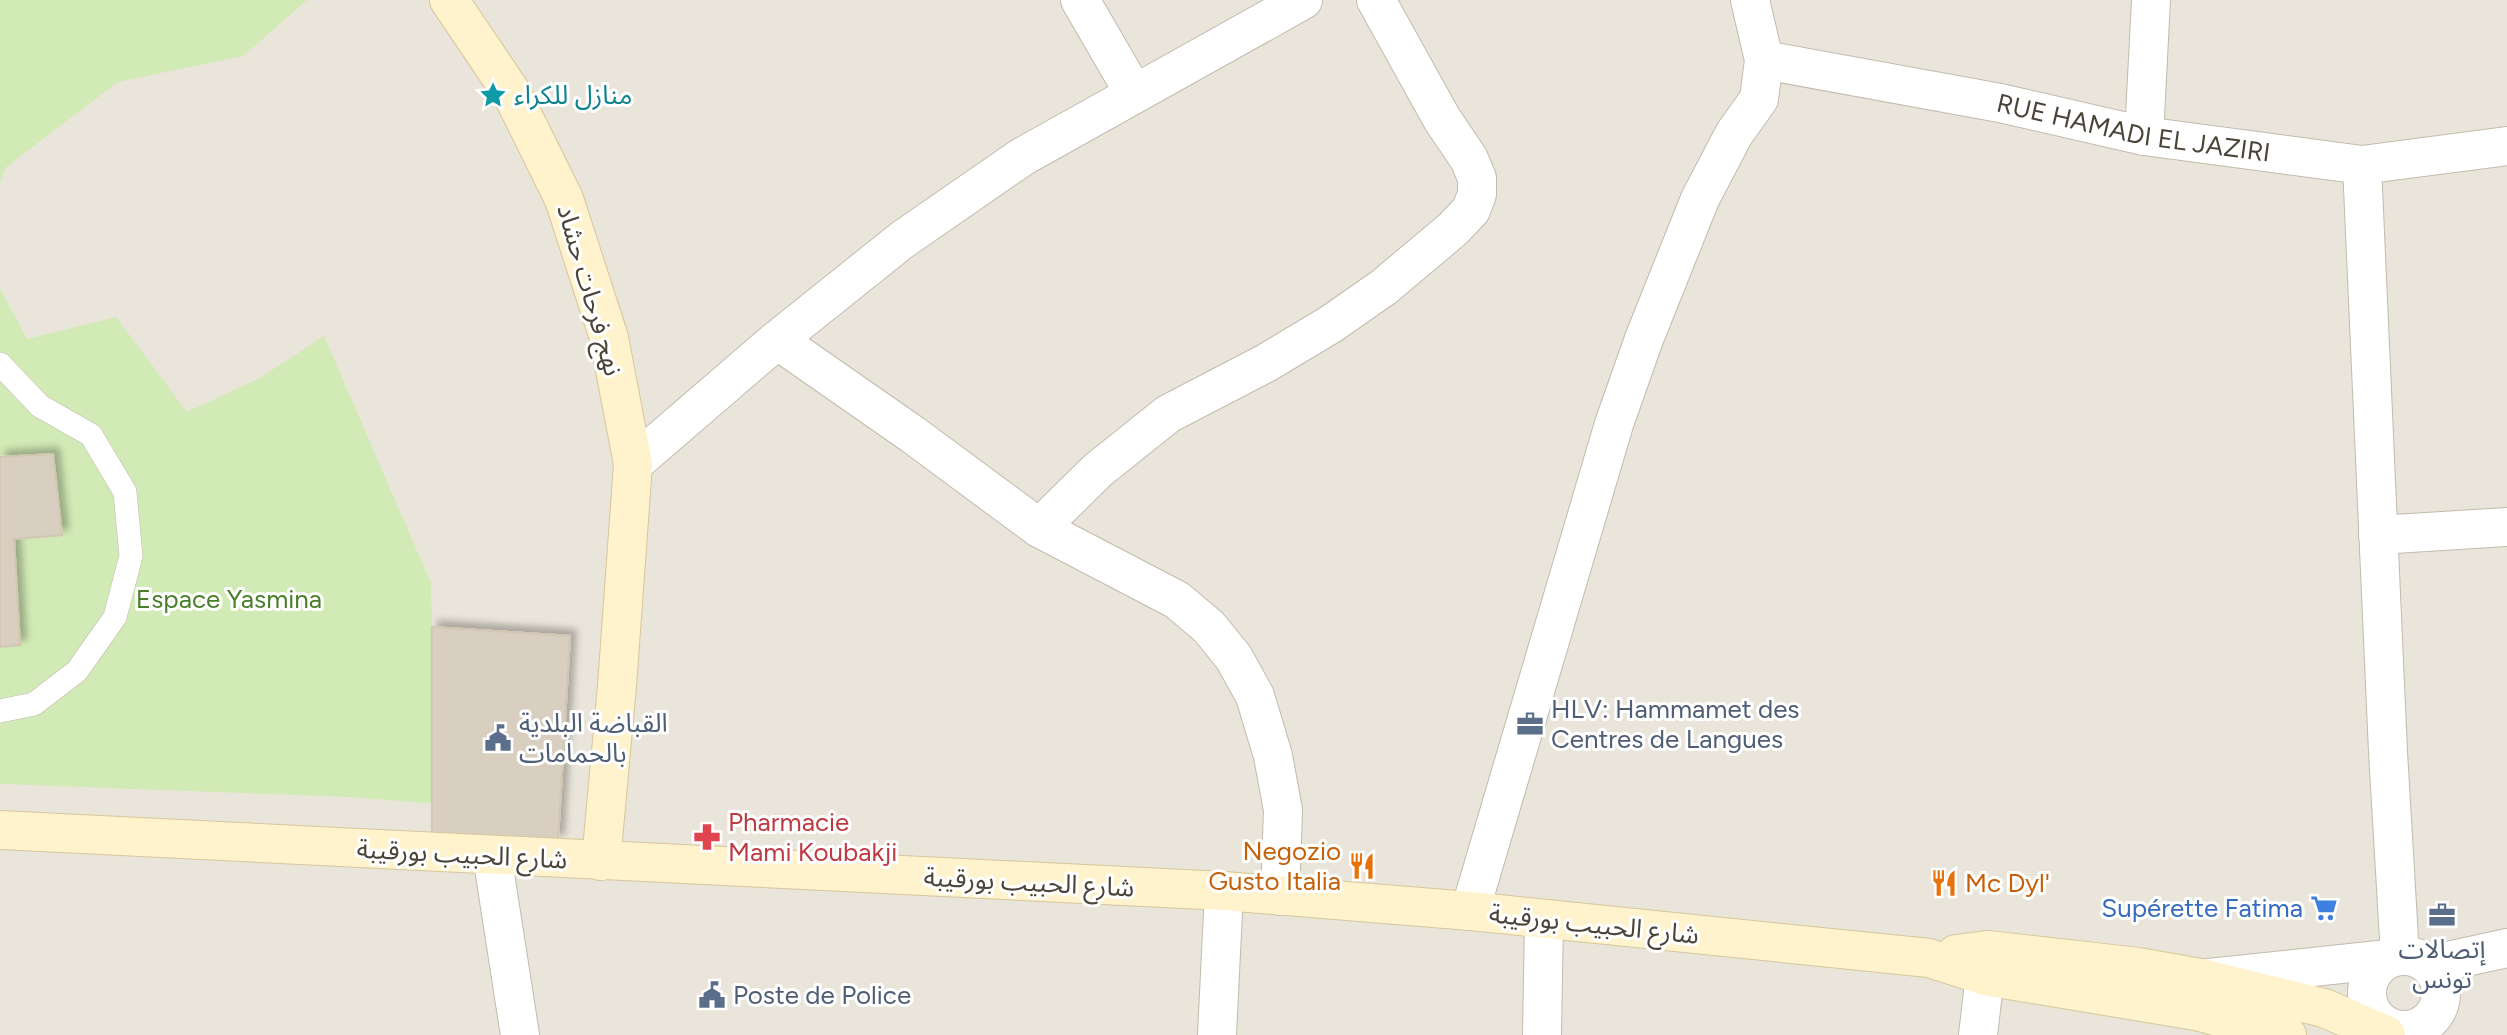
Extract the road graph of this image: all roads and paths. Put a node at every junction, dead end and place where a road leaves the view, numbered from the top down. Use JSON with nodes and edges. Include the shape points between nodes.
{"nodes":[{"id":1,"x":449,"y":0,"type":"edge"},
{"id":2,"x":1080,"y":0,"type":"edge"},
{"id":3,"x":1303,"y":0,"type":"edge"},
{"id":4,"x":1376,"y":0,"type":"edge"},
{"id":5,"x":1750,"y":0,"type":"edge"},
{"id":6,"x":2151,"y":0,"type":"edge"},
{"id":7,"x":1764,"y":60,"type":"junction"},
{"id":8,"x":1134,"y":93,"type":"junction"},
{"id":9,"x":2144,"y":136,"type":"junction"},
{"id":10,"x":2507,"y":146,"type":"edge"},
{"id":11,"x":2362,"y":165,"type":"junction"},
{"id":12,"x":777,"y":340,"type":"junction"},
{"id":13,"x":0,"y":364,"type":"edge"},
{"id":14,"x":633,"y":464,"type":"junction"},
{"id":15,"x":2507,"y":527,"type":"edge"},
{"id":16,"x":1039,"y":528,"type":"junction"},
{"id":17,"x":2378,"y":535,"type":"junction"},
{"id":18,"x":0,"y":710,"type":"edge"},
{"id":19,"x":0,"y":830,"type":"edge"},
{"id":20,"x":492,"y":855,"type":"junction"},
{"id":21,"x":601,"y":861,"type":"junction"},
{"id":22,"x":1224,"y":891,"type":"junction"},
{"id":23,"x":1280,"y":896,"type":"junction"},
{"id":24,"x":1470,"y":911,"type":"junction"},
{"id":25,"x":1544,"y":919,"type":"junction"},
{"id":26,"x":2507,"y":948,"type":"edge"},
{"id":27,"x":2406,"y":960,"type":"junction"},
{"id":28,"x":1987,"y":963,"type":"junction"},
{"id":29,"x":2201,"y":978,"type":"junction"},
{"id":30,"x":2388,"y":1031,"type":"edge"},
{"id":31,"x":520,"y":1035,"type":"edge"},
{"id":32,"x":1217,"y":1035,"type":"edge"},
{"id":33,"x":1542,"y":1035,"type":"edge"},
{"id":34,"x":1978,"y":1035,"type":"edge"},
{"id":35,"x":2287,"y":1035,"type":"edge"}],
"edges":[{"from":1,"to":14,"type":"street","name":"نهج فرحات حشاد","via":[[511,92],[564,199],[610,338]]},
{"from":2,"to":8,"type":"street"},
{"from":3,"to":8,"type":"street"},
{"from":4,"to":16,"type":"street","via":[[1469,159],[1477,178],[1471,209],[1384,287],[1331,324],[1168,414],[1098,470]]},
{"from":5,"to":7,"type":"street"},
{"from":6,"to":9,"type":"street"},
{"from":7,"to":9,"type":"street","name":"RUE HAMADI EL JAZIRI","via":[[2000,103]]},
{"from":7,"to":24,"type":"street","via":[[1759,99],[1734,134],[1700,199],[1618,412]]},
{"from":8,"to":12,"type":"street","via":[[1022,157],[902,240]]},
{"from":9,"to":11,"type":"street","name":"RUE HAMADI EL JAZIRI"},
{"from":10,"to":11,"type":"street","name":"RUE HAMADI EL JAZIRI"},
{"from":11,"to":17,"type":"street"},
{"from":12,"to":14,"type":"street"},
{"from":12,"to":16,"type":"street"},
{"from":13,"to":18,"type":"lane","via":[[40,406],[91,435],[125,492],[131,556],[115,617],[77,671],[34,704]]},
{"from":14,"to":21,"type":"street","name":"نهج فرحات حشاد"},
{"from":15,"to":17,"type":"street"},
{"from":16,"to":23,"type":"street","via":[[1177,600],[1209,627],[1234,658],[1255,696],[1276,770],[1283,810]]},
{"from":17,"to":27,"type":"street","via":[[2388,752]]},
{"from":19,"to":20,"type":"street","name":"شارع الحبيب بورقيبة"},
{"from":20,"to":21,"type":"street","name":"شارع الحبيب بورقيبة"},
{"from":20,"to":31,"type":"street"},
{"from":21,"to":22,"type":"street","name":"شارع الحبيب بورقيبة"},
{"from":22,"to":23,"type":"street","name":"شارع الحبيب بورقيبة"},
{"from":22,"to":32,"type":"street"},
{"from":23,"to":24,"type":"street","name":"شارع الحبيب بورقيبة"},
{"from":24,"to":25,"type":"street","name":"شارع الحبيب بورقيبة"},
{"from":25,"to":28,"type":"street","name":"شارع الحبيب بورقيبة"},
{"from":25,"to":33,"type":"street"},
{"from":26,"to":27,"type":"street","name":"شارع الحبيب بورقيبة"},
{"from":27,"to":29,"type":"street","name":"شارع الحبيب بورقيبة"},
{"from":27,"to":30,"type":"street","via":[[2376,968],[2369,981],[2371,1009]]},
{"from":27,"to":30,"type":"street","via":[[2437,977],[2440,1005],[2420,1026]]},
{"from":28,"to":29,"type":"street","name":"شارع الحبيب بورقيبة","via":[[2138,967]]},
{"from":28,"to":34,"type":"street"},
{"from":28,"to":35,"type":"street","name":"شارع الحبيب بورقيبة"},
{"from":29,"to":30,"type":"street","name":"شارع الحبيب بورقيبة","via":[[2324,1008]]}]}
